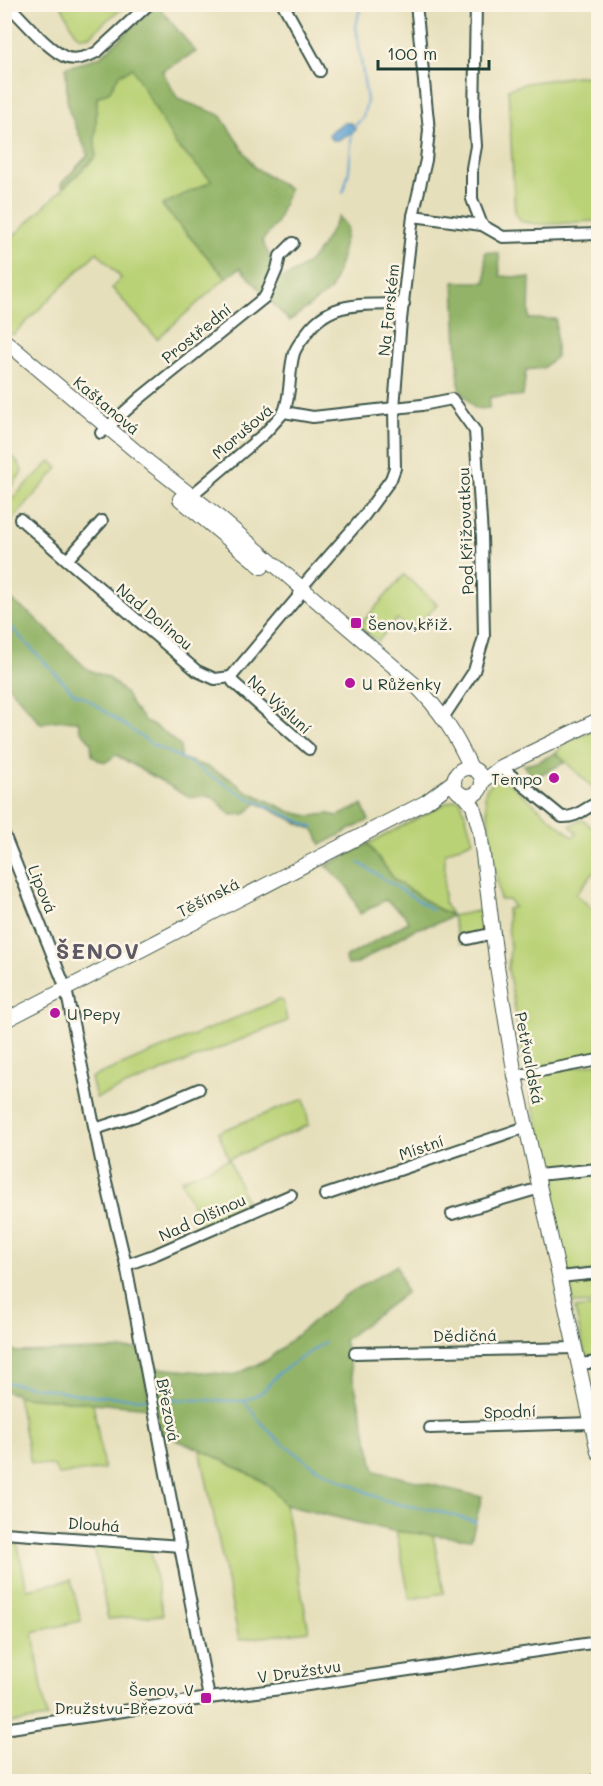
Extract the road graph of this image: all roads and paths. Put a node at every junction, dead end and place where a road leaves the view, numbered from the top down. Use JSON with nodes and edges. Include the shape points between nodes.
{"nodes":[{"id":1,"x":7,"y":4,"type":"edge"},
{"id":2,"x":149,"y":4,"type":"edge"},
{"id":3,"x":283,"y":4,"type":"edge"},
{"id":4,"x":416,"y":4,"type":"edge"},
{"id":5,"x":476,"y":4,"type":"edge"},
{"id":6,"x":320,"y":71,"type":"dead end"},
{"id":7,"x":412,"y":216,"type":"junction"},
{"id":8,"x":482,"y":225,"type":"junction"},
{"id":9,"x":598,"y":234,"type":"edge"},
{"id":10,"x":293,"y":243,"type":"dead end"},
{"id":11,"x":404,"y":304,"type":"junction"},
{"id":12,"x":4,"y":340,"type":"edge"},
{"id":13,"x":4,"y":352,"type":"edge"},
{"id":14,"x":394,"y":408,"type":"junction"},
{"id":15,"x":284,"y":412,"type":"junction"},
{"id":16,"x":104,"y":430,"type":"junction"},
{"id":17,"x":186,"y":499,"type":"junction"},
{"id":18,"x":20,"y":519,"type":"dead end"},
{"id":19,"x":102,"y":520,"type":"dead end"},
{"id":20,"x":67,"y":560,"type":"junction"},
{"id":21,"x":300,"y":593,"type":"junction"},
{"id":22,"x":231,"y":677,"type":"junction"},
{"id":23,"x":443,"y":718,"type":"junction"},
{"id":24,"x":598,"y":720,"type":"edge"},
{"id":25,"x":309,"y":749,"type":"dead end"},
{"id":26,"x":501,"y":767,"type":"junction"},
{"id":27,"x":468,"y":782,"type":"junction"},
{"id":28,"x":598,"y":803,"type":"edge"},
{"id":29,"x":4,"y":834,"type":"edge"},
{"id":30,"x":494,"y":933,"type":"junction"},
{"id":31,"x":468,"y":939,"type":"dead end"},
{"id":32,"x":66,"y":989,"type":"junction"},
{"id":33,"x":4,"y":1021,"type":"edge"},
{"id":34,"x":598,"y":1060,"type":"edge"},
{"id":35,"x":515,"y":1076,"type":"junction"},
{"id":36,"x":199,"y":1089,"type":"dead end"},
{"id":37,"x":526,"y":1127,"type":"junction"},
{"id":38,"x":95,"y":1129,"type":"junction"},
{"id":39,"x":598,"y":1169,"type":"edge"},
{"id":40,"x":539,"y":1182,"type":"junction"},
{"id":41,"x":291,"y":1195,"type":"dead end"},
{"id":42,"x":325,"y":1195,"type":"dead end"},
{"id":43,"x":452,"y":1214,"type":"dead end"},
{"id":44,"x":126,"y":1265,"type":"junction"},
{"id":45,"x":598,"y":1274,"type":"edge"},
{"id":46,"x":560,"y":1277,"type":"junction"},
{"id":47,"x":575,"y":1348,"type":"junction"},
{"id":48,"x":355,"y":1353,"type":"dead end"},
{"id":49,"x":598,"y":1362,"type":"edge"},
{"id":50,"x":579,"y":1364,"type":"junction"},
{"id":51,"x":594,"y":1421,"type":"edge"},
{"id":52,"x":430,"y":1428,"type":"dead end"},
{"id":53,"x":598,"y":1452,"type":"edge"},
{"id":54,"x":4,"y":1533,"type":"edge"},
{"id":55,"x":181,"y":1546,"type":"junction"},
{"id":56,"x":598,"y":1642,"type":"edge"},
{"id":57,"x":209,"y":1698,"type":"junction"},
{"id":58,"x":4,"y":1729,"type":"edge"},
{"id":59,"x":598,"y":1779,"type":"edge"},
{"id":60,"x":590,"y":1782,"type":"edge"}],
"edges":[{"from":1,"to":2,"type":"street","via":[[66,58],[87,57],[97,52]]},
{"from":3,"to":6,"type":"street"},
{"from":4,"to":7,"type":"street","name":"Na Farském","via":[[429,130]]},
{"from":5,"to":8,"type":"street","via":[[472,199]]},
{"from":7,"to":8,"type":"street"},
{"from":7,"to":11,"type":"street","name":"Na Farském"},
{"from":8,"to":9,"type":"street","via":[[503,237]]},
{"from":10,"to":16,"type":"street","name":"Prostřední","via":[[280,256],[265,297]]},
{"from":11,"to":14,"type":"street","name":"Na Farském"},
{"from":11,"to":15,"type":"street","via":[[345,306],[329,312],[308,329],[295,352],[290,399]]},
{"from":12,"to":16,"type":"main road","name":"Kaštanová"},
{"from":13,"to":16,"type":"main road","name":"Kaštanová"},
{"from":14,"to":15,"type":"street","name":"Morušová","via":[[313,417]]},
{"from":14,"to":21,"type":"street","name":"Na Farském","via":[[395,468],[391,479]]},
{"from":14,"to":23,"type":"street","name":"Pod Křižovatkou","via":[[452,399],[474,431],[484,637],[474,671]]},
{"from":15,"to":17,"type":"street","name":"Morušová","via":[[265,433]]},
{"from":16,"to":17,"type":"main road","name":"Kaštanová"},
{"from":17,"to":21,"type":"main road","name":"Kaštanová","via":[[215,514]]},
{"from":18,"to":20,"type":"street","name":"Nad Dolinou"},
{"from":19,"to":20,"type":"street"},
{"from":20,"to":22,"type":"street","name":"Nad Dolinou","via":[[197,671],[215,679]]},
{"from":21,"to":22,"type":"street","name":"Na Výsluní"},
{"from":21,"to":23,"type":"main road","name":"Kaštanová","via":[[413,683]]},
{"from":22,"to":25,"type":"street","name":"Na Výsluní"},
{"from":23,"to":27,"type":"main road","name":"Kaštanová","via":[[460,745]]},
{"from":24,"to":26,"type":"main road","name":"Těšínská"},
{"from":26,"to":27,"type":"main road","name":"Těšínská"},
{"from":26,"to":28,"type":"street","via":[[562,817],[570,818]]},
{"from":27,"to":30,"type":"main road","name":"Petřvaldská","via":[[480,831]]},
{"from":27,"to":32,"type":"main road","name":"Těšínská"},
{"from":29,"to":32,"type":"street","name":"Lipová"},
{"from":30,"to":31,"type":"street"},
{"from":30,"to":35,"type":"main road","name":"Petřvaldská"},
{"from":32,"to":33,"type":"main road","name":"Těšínská"},
{"from":32,"to":38,"type":"street","name":"Březová"},
{"from":34,"to":35,"type":"street"},
{"from":35,"to":37,"type":"main road","name":"Petřvaldská"},
{"from":36,"to":38,"type":"street"},
{"from":37,"to":40,"type":"main road","name":"Petřvaldská"},
{"from":37,"to":42,"type":"street","name":"Místní"},
{"from":38,"to":44,"type":"street","name":"Březová"},
{"from":39,"to":40,"type":"street"},
{"from":40,"to":43,"type":"street"},
{"from":40,"to":46,"type":"main road","name":"Petřvaldská"},
{"from":41,"to":44,"type":"street","name":"Nad Olšinou"},
{"from":44,"to":55,"type":"street","name":"Březová"},
{"from":45,"to":46,"type":"street"},
{"from":46,"to":47,"type":"main road","name":"Petřvaldská"},
{"from":47,"to":48,"type":"street","name":"Dědičná"},
{"from":47,"to":50,"type":"main road","name":"Petřvaldská"},
{"from":49,"to":50,"type":"street"},
{"from":50,"to":51,"type":"main road","name":"Petřvaldská"},
{"from":51,"to":52,"type":"street","name":"Spodní"},
{"from":51,"to":53,"type":"main road","name":"Petřvaldská"},
{"from":54,"to":55,"type":"street","name":"Dlouhá"},
{"from":55,"to":57,"type":"street","name":"Březová"},
{"from":56,"to":57,"type":"street","name":"V Družstvu"},
{"from":57,"to":58,"type":"street","name":"V Družstvu"},
{"from":59,"to":60,"type":"street"}]}
